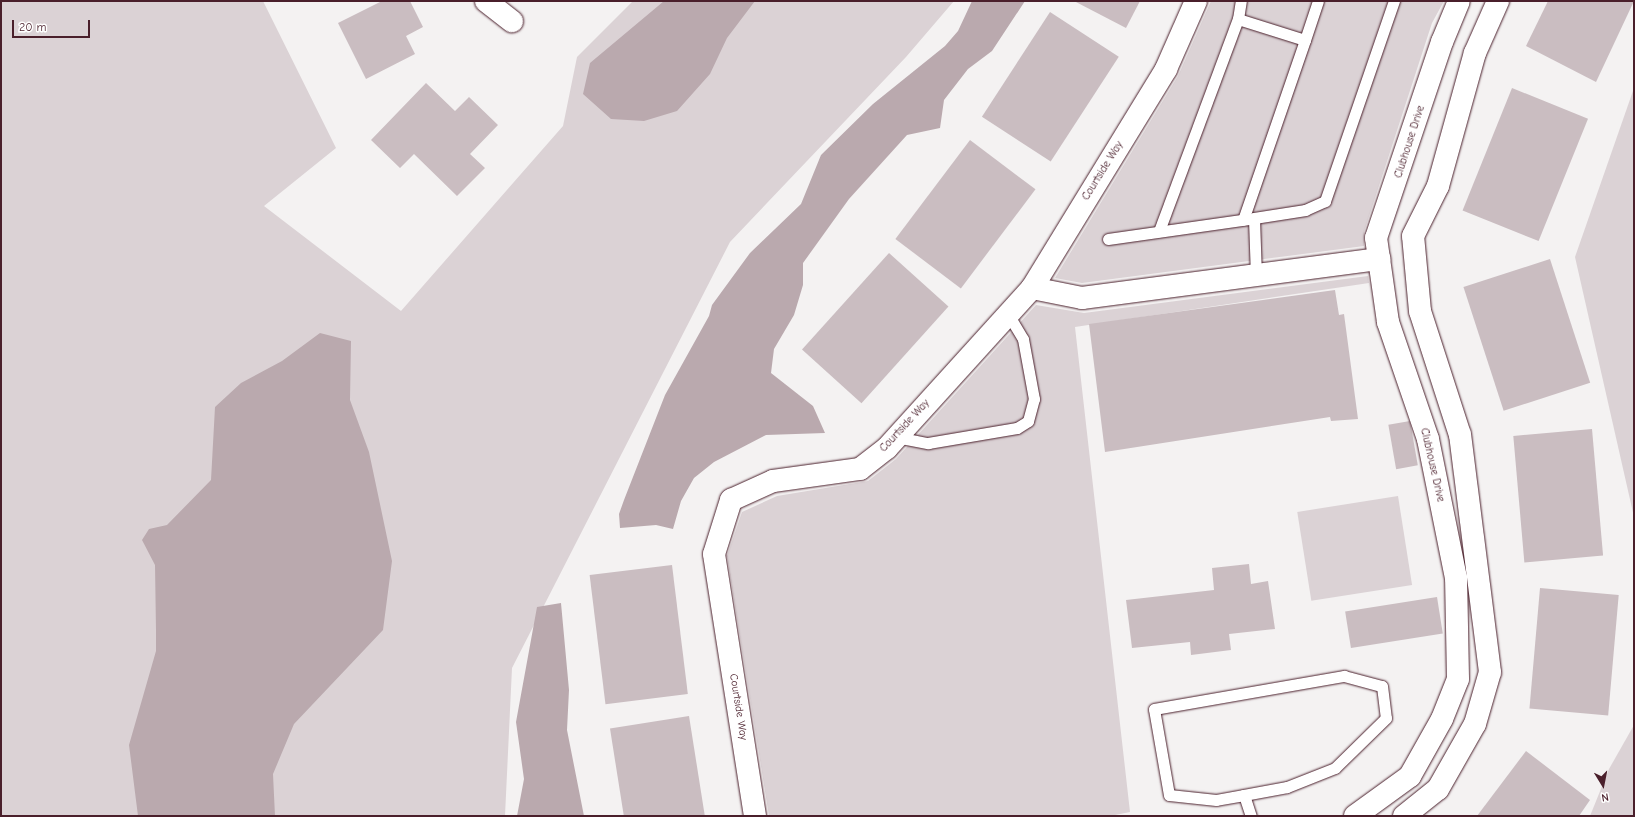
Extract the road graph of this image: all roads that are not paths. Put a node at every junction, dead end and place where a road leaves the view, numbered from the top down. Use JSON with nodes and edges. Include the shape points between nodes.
{"nodes":[{"id":1,"x":486,"y":1,"type":"edge"},
{"id":2,"x":1196,"y":1,"type":"edge"},
{"id":3,"x":1241,"y":1,"type":"edge"},
{"id":4,"x":1318,"y":1,"type":"edge"},
{"id":5,"x":1394,"y":1,"type":"edge"},
{"id":6,"x":1459,"y":1,"type":"edge"},
{"id":7,"x":1498,"y":1,"type":"edge"},
{"id":8,"x":1238,"y":19,"type":"junction"},
{"id":9,"x":512,"y":21,"type":"dead end"},
{"id":10,"x":1305,"y":40,"type":"junction"},
{"id":11,"x":1442,"y":42,"type":"junction"},
{"id":12,"x":1475,"y":53,"type":"junction"},
{"id":13,"x":1248,"y":219,"type":"junction"},
{"id":14,"x":1159,"y":231,"type":"junction"},
{"id":15,"x":1108,"y":239,"type":"dead end"},
{"id":16,"x":1379,"y":259,"type":"junction"},
{"id":17,"x":1256,"y":276,"type":"junction"},
{"id":18,"x":1032,"y":288,"type":"junction"},
{"id":19,"x":1008,"y":314,"type":"junction"},
{"id":20,"x":896,"y":437,"type":"junction"},
{"id":21,"x":1244,"y":796,"type":"junction"},
{"id":22,"x":755,"y":816,"type":"edge"},
{"id":23,"x":1251,"y":816,"type":"edge"},
{"id":24,"x":1355,"y":816,"type":"edge"},
{"id":25,"x":1404,"y":816,"type":"edge"}],
"edges":[{"from":1,"to":9,"type":"street"},
{"from":2,"to":18,"type":"street","name":"Courtside Way","via":[[1166,69]]},
{"from":3,"to":8,"type":"lane"},
{"from":4,"to":10,"type":"lane"},
{"from":5,"to":13,"type":"lane","via":[[1325,201],[1305,210]]},
{"from":6,"to":11,"type":"street","name":"Clubhouse Drive"},
{"from":7,"to":12,"type":"street"},
{"from":8,"to":10,"type":"lane"},
{"from":8,"to":14,"type":"lane"},
{"from":10,"to":13,"type":"lane"},
{"from":11,"to":12,"type":"street"},
{"from":11,"to":16,"type":"street","name":"Clubhouse Drive","via":[[1376,238]]},
{"from":12,"to":25,"type":"street","via":[[1438,186],[1413,236],[1420,310],[1460,435],[1480,574],[1490,672],[1475,724],[1438,789]]},
{"from":13,"to":14,"type":"lane"},
{"from":13,"to":17,"type":"lane"},
{"from":14,"to":15,"type":"lane"},
{"from":16,"to":17,"type":"street"},
{"from":16,"to":24,"type":"street","name":"Clubhouse Drive","via":[[1388,322],[1428,439],[1456,578],[1458,679],[1442,719],[1410,776]]},
{"from":17,"to":18,"type":"street","via":[[1082,298]]},
{"from":18,"to":19,"type":"street","name":"Courtside Way"},
{"from":19,"to":20,"type":"street","name":"Courtside Way"},
{"from":19,"to":20,"type":"lane","via":[[1024,347],[1034,399],[1028,421],[1017,428],[928,443]]},
{"from":20,"to":22,"type":"street","name":"Courtside Way","via":[[860,469],[773,481],[731,500],[714,554]]},
{"from":21,"to":21,"type":"lane","via":[[1216,800],[1169,795],[1154,709],[1344,676],[1382,686],[1386,718],[1336,768],[1287,787]]},
{"from":21,"to":23,"type":"lane"}]}
